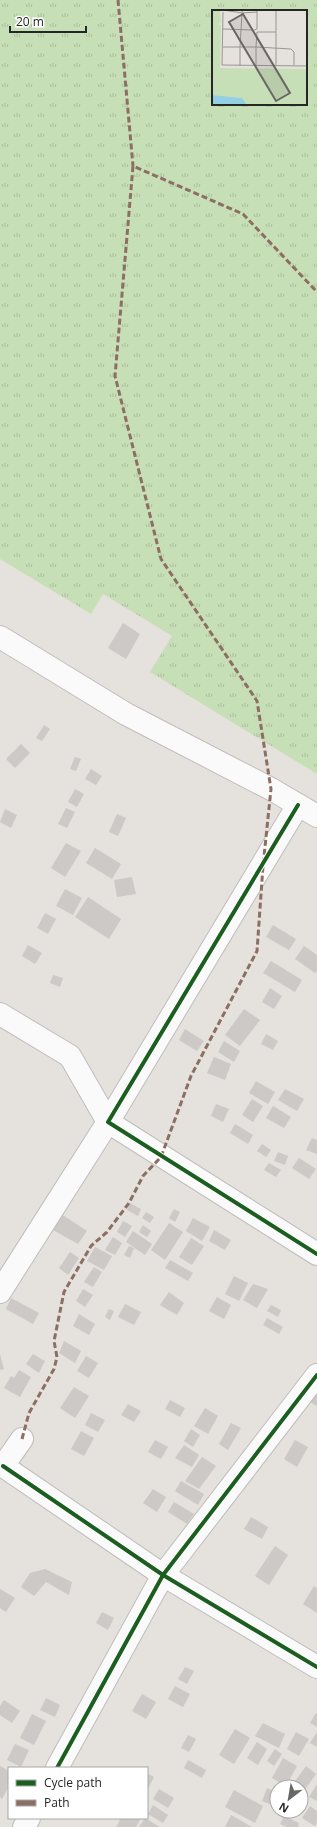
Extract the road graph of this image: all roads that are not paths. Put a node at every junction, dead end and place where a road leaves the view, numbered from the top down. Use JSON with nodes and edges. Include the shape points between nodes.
{"nodes":[{"id":1,"x":0,"y":637,"type":"edge"},
{"id":2,"x":298,"y":805,"type":"junction"},
{"id":3,"x":317,"y":816,"type":"edge"},
{"id":4,"x":0,"y":1014,"type":"edge"},
{"id":5,"x":108,"y":1122,"type":"junction"},
{"id":6,"x":317,"y":1254,"type":"edge"},
{"id":7,"x":0,"y":1292,"type":"edge"},
{"id":8,"x":317,"y":1375,"type":"edge"},
{"id":9,"x":22,"y":1439,"type":"dead end"},
{"id":10,"x":1,"y":1466,"type":"edge"},
{"id":11,"x":163,"y":1575,"type":"junction"},
{"id":12,"x":317,"y":1667,"type":"edge"},
{"id":13,"x":58,"y":1767,"type":"edge"}],
"edges":[{"from":1,"to":2,"type":"street","via":[[126,714],[271,788]]},
{"from":2,"to":3,"type":"street"},
{"from":2,"to":5,"type":"street"},
{"from":4,"to":5,"type":"street","via":[[70,1056]]},
{"from":5,"to":6,"type":"street"},
{"from":5,"to":7,"type":"street"},
{"from":8,"to":11,"type":"street"},
{"from":9,"to":10,"type":"street"},
{"from":10,"to":11,"type":"street"},
{"from":11,"to":12,"type":"street"},
{"from":11,"to":13,"type":"street"}]}
